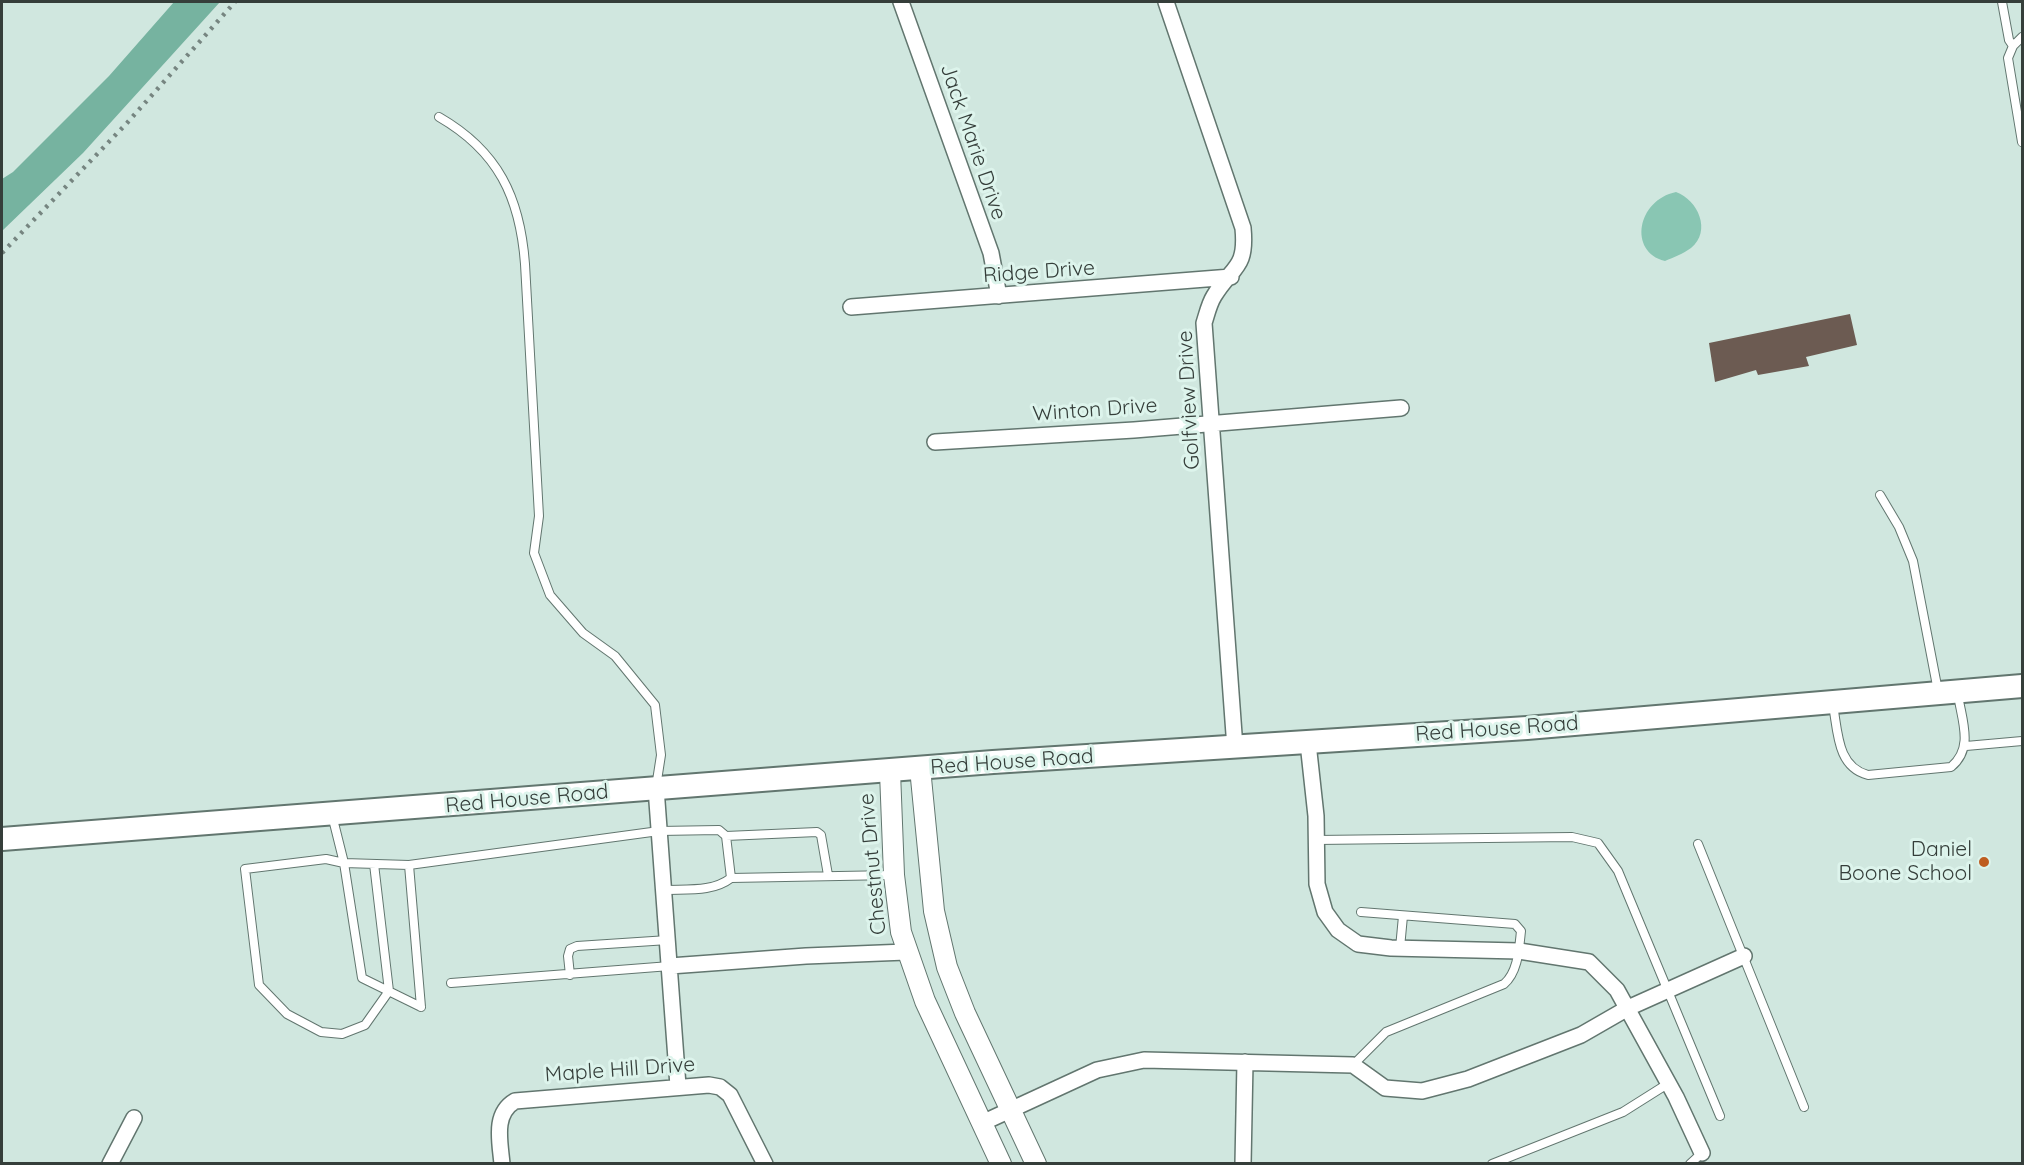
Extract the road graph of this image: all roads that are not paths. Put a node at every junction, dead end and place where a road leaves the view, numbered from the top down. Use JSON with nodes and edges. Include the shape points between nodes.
{"nodes":[{"id":1,"x":902,"y":2,"type":"edge"},
{"id":2,"x":1166,"y":2,"type":"edge"},
{"id":3,"x":2002,"y":2,"type":"edge"},
{"id":4,"x":2022,"y":37,"type":"edge"},
{"id":5,"x":2013,"y":46,"type":"junction"},
{"id":6,"x":439,"y":117,"type":"dead end"},
{"id":7,"x":2022,"y":142,"type":"edge"},
{"id":8,"x":1231,"y":277,"type":"junction"},
{"id":9,"x":999,"y":296,"type":"junction"},
{"id":10,"x":851,"y":307,"type":"dead end"},
{"id":11,"x":1401,"y":408,"type":"dead end"},
{"id":12,"x":1213,"y":423,"type":"junction"},
{"id":13,"x":936,"y":442,"type":"dead end"},
{"id":14,"x":1880,"y":495,"type":"dead end"},
{"id":15,"x":2022,"y":686,"type":"edge"},
{"id":16,"x":1948,"y":692,"type":"junction"},
{"id":17,"x":1833,"y":701,"type":"junction"},
{"id":18,"x":2022,"y":741,"type":"edge"},
{"id":19,"x":1308,"y":743,"type":"junction"},
{"id":20,"x":1966,"y":747,"type":"junction"},
{"id":21,"x":1235,"y":748,"type":"junction"},
{"id":22,"x":920,"y":768,"type":"junction"},
{"id":23,"x":890,"y":772,"type":"junction"},
{"id":24,"x":656,"y":788,"type":"junction"},
{"id":25,"x":332,"y":814,"type":"junction"},
{"id":26,"x":659,"y":831,"type":"junction"},
{"id":27,"x":726,"y":836,"type":"junction"},
{"id":28,"x":2,"y":839,"type":"edge"},
{"id":29,"x":1316,"y":840,"type":"junction"},
{"id":30,"x":1698,"y":844,"type":"dead end"},
{"id":31,"x":344,"y":863,"type":"junction"},
{"id":32,"x":374,"y":864,"type":"junction"},
{"id":33,"x":409,"y":865,"type":"junction"},
{"id":34,"x":828,"y":875,"type":"junction"},
{"id":35,"x":894,"y":875,"type":"junction"},
{"id":36,"x":731,"y":878,"type":"junction"},
{"id":37,"x":665,"y":890,"type":"junction"},
{"id":38,"x":1361,"y":912,"type":"dead end"},
{"id":39,"x":1403,"y":916,"type":"junction"},
{"id":40,"x":668,"y":940,"type":"junction"},
{"id":41,"x":1400,"y":948,"type":"junction"},
{"id":42,"x":1519,"y":951,"type":"junction"},
{"id":43,"x":906,"y":952,"type":"junction"},
{"id":44,"x":1744,"y":956,"type":"junction"},
{"id":45,"x":670,"y":966,"type":"junction"},
{"id":46,"x":570,"y":975,"type":"junction"},
{"id":47,"x":451,"y":983,"type":"dead end"},
{"id":48,"x":389,"y":991,"type":"junction"},
{"id":49,"x":1667,"y":991,"type":"junction"},
{"id":50,"x":1628,"y":1008,"type":"junction"},
{"id":51,"x":1245,"y":1062,"type":"junction"},
{"id":52,"x":1353,"y":1065,"type":"junction"},
{"id":53,"x":1669,"y":1083,"type":"junction"},
{"id":54,"x":678,"y":1086,"type":"junction"},
{"id":55,"x":1804,"y":1107,"type":"dead end"},
{"id":56,"x":996,"y":1116,"type":"junction"},
{"id":57,"x":1720,"y":1116,"type":"dead end"},
{"id":58,"x":134,"y":1118,"type":"dead end"},
{"id":59,"x":1702,"y":1153,"type":"joint"},
{"id":60,"x":110,"y":1164,"type":"edge"},
{"id":61,"x":502,"y":1164,"type":"edge"},
{"id":62,"x":765,"y":1164,"type":"edge"},
{"id":63,"x":1001,"y":1164,"type":"edge"},
{"id":64,"x":1036,"y":1164,"type":"edge"},
{"id":65,"x":1243,"y":1164,"type":"edge"},
{"id":66,"x":1492,"y":1164,"type":"edge"},
{"id":67,"x":1690,"y":1164,"type":"edge"}],
"edges":[{"from":1,"to":9,"type":"street","name":"Jack Marie Drive","via":[[991,253]]},
{"from":2,"to":8,"type":"street","name":"Golfview Drive","via":[[1244,228],[1242,261]]},
{"from":3,"to":5,"type":"lane"},
{"from":4,"to":5,"type":"lane"},
{"from":5,"to":7,"type":"lane","via":[[2008,58]]},
{"from":6,"to":24,"type":"lane","via":[[482,148],[513,197],[525,264],[538,516],[534,553],[550,595],[583,633],[615,656],[655,705],[661,755]]},
{"from":8,"to":9,"type":"street","name":"Ridge Drive"},
{"from":8,"to":12,"type":"street","name":"Golfview Drive","via":[[1214,296],[1204,324]]},
{"from":9,"to":10,"type":"street","name":"Ridge Drive"},
{"from":11,"to":12,"type":"street","name":"Winton Drive"},
{"from":12,"to":13,"type":"street","name":"Winton Drive"},
{"from":12,"to":21,"type":"street","name":"Golfview Drive"},
{"from":14,"to":16,"type":"lane","via":[[1913,561]]},
{"from":15,"to":16,"type":"main road","name":"Red House Road"},
{"from":16,"to":17,"type":"main road","name":"Red House Road"},
{"from":16,"to":20,"type":"lane"},
{"from":17,"to":19,"type":"main road","name":"Red House Road"},
{"from":17,"to":20,"type":"lane","via":[[1842,750],[1848,765],[1859,772],[1868,775],[1951,767]]},
{"from":18,"to":20,"type":"lane"},
{"from":19,"to":21,"type":"main road","name":"Red House Road"},
{"from":19,"to":29,"type":"street"},
{"from":21,"to":22,"type":"main road","name":"Red House Road"},
{"from":22,"to":23,"type":"main road","name":"Red House Road"},
{"from":22,"to":56,"type":"street","via":[[934,911],[942,950]]},
{"from":23,"to":24,"type":"main road","name":"Red House Road"},
{"from":23,"to":35,"type":"street","name":"Chestnut Drive"},
{"from":24,"to":25,"type":"main road","name":"Red House Road"},
{"from":24,"to":26,"type":"street"},
{"from":25,"to":28,"type":"main road","name":"Red House Road"},
{"from":25,"to":31,"type":"lane"},
{"from":26,"to":27,"type":"lane","via":[[719,830]]},
{"from":26,"to":33,"type":"lane"},
{"from":26,"to":37,"type":"street"},
{"from":27,"to":34,"type":"lane","via":[[817,832],[822,835]]},
{"from":27,"to":36,"type":"lane"},
{"from":29,"to":41,"type":"street","via":[[1319,899],[1338,930],[1358,944]]},
{"from":29,"to":49,"type":"lane","via":[[1572,837],[1598,843],[1618,871]]},
{"from":30,"to":44,"type":"lane"},
{"from":31,"to":32,"type":"lane"},
{"from":31,"to":48,"type":"lane","via":[[362,978]]},
{"from":31,"to":48,"type":"lane","via":[[326,859],[245,869],[259,986],[286,1014],[321,1032],[342,1034],[364,1025]]},
{"from":32,"to":33,"type":"lane"},
{"from":32,"to":48,"type":"lane"},
{"from":33,"to":48,"type":"lane","via":[[421,1007]]},
{"from":34,"to":35,"type":"lane"},
{"from":34,"to":36,"type":"lane"},
{"from":35,"to":43,"type":"street","name":"Chestnut Drive"},
{"from":36,"to":37,"type":"lane","via":[[706,889]]},
{"from":37,"to":40,"type":"street"},
{"from":38,"to":39,"type":"lane"},
{"from":39,"to":41,"type":"lane"},
{"from":39,"to":42,"type":"lane","via":[[1515,924],[1521,931]]},
{"from":40,"to":45,"type":"street"},
{"from":40,"to":46,"type":"lane","via":[[577,946],[570,949],[568,956]]},
{"from":41,"to":42,"type":"street"},
{"from":42,"to":50,"type":"street","via":[[1589,962],[1617,990]]},
{"from":42,"to":52,"type":"lane","via":[[1511,978],[1504,984],[1386,1032]]},
{"from":43,"to":45,"type":"street"},
{"from":43,"to":56,"type":"street","name":"Chestnut Drive","via":[[935,1025]]},
{"from":44,"to":49,"type":"street"},
{"from":44,"to":55,"type":"lane"},
{"from":45,"to":46,"type":"lane"},
{"from":45,"to":54,"type":"street"},
{"from":46,"to":47,"type":"lane"},
{"from":49,"to":50,"type":"street"},
{"from":49,"to":57,"type":"lane"},
{"from":50,"to":52,"type":"street","via":[[1581,1035],[1468,1078],[1422,1091],[1385,1088]]},
{"from":50,"to":53,"type":"street"},
{"from":51,"to":52,"type":"street"},
{"from":51,"to":56,"type":"street","via":[[1127,1062],[1088,1074]]},
{"from":51,"to":65,"type":"street"},
{"from":53,"to":59,"type":"street"},
{"from":53,"to":66,"type":"lane","via":[[1623,1112]]},
{"from":54,"to":61,"type":"street","name":"Maple Hill Drive","via":[[526,1099],[508,1105],[500,1121]]},
{"from":54,"to":62,"type":"street","name":"Maple Hill Drive","via":[[709,1085],[730,1095]]},
{"from":56,"to":63,"type":"street"},
{"from":56,"to":64,"type":"street"},
{"from":58,"to":60,"type":"street"},
{"from":59,"to":67,"type":"lane"}]}
